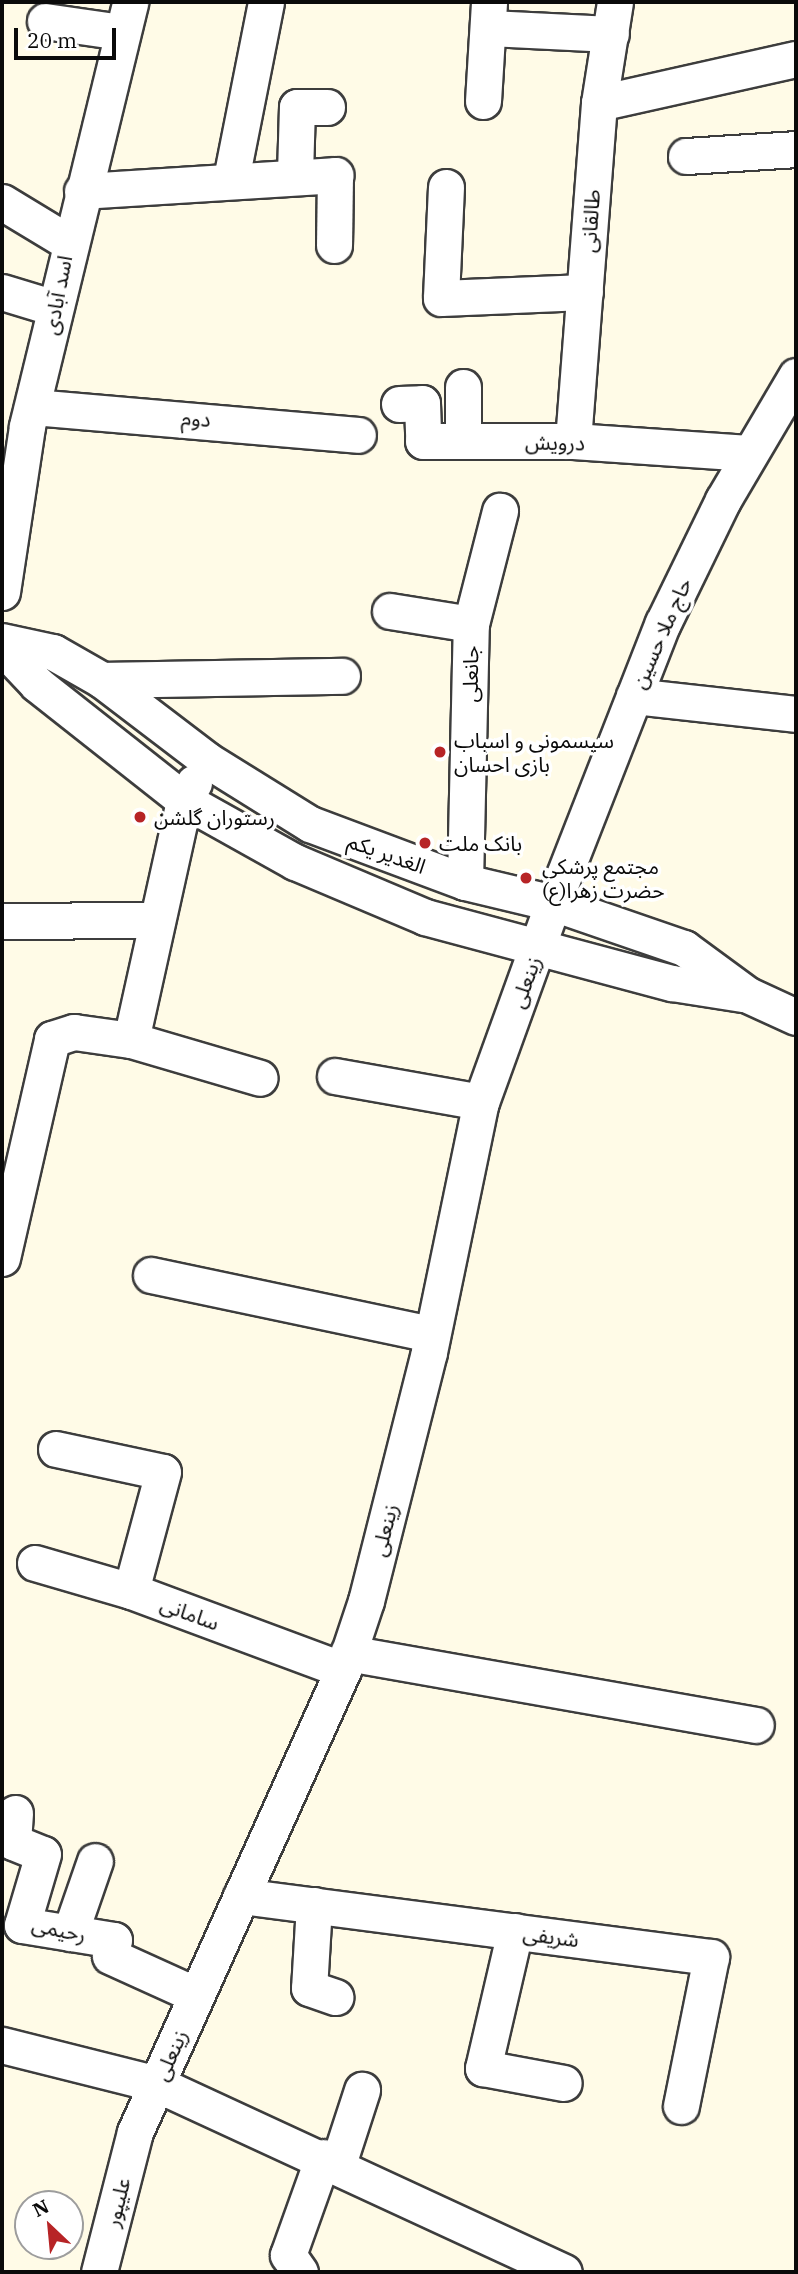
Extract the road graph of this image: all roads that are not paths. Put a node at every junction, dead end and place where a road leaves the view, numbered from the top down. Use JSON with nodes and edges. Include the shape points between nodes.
{"nodes":[{"id":1,"x":266,"y":2,"type":"edge"},
{"id":2,"x":489,"y":15,"type":"edge"},
{"id":3,"x":125,"y":17,"type":"edge"},
{"id":4,"x":613,"y":18,"type":"edge"},
{"id":5,"x":45,"y":22,"type":"dead end"},
{"id":6,"x":796,"y":59,"type":"edge"},
{"id":7,"x":483,"y":102,"type":"dead end"},
{"id":8,"x":599,"y":103,"type":"junction"},
{"id":9,"x":327,"y":107,"type":"dead end"},
{"id":10,"x":796,"y":149,"type":"edge"},
{"id":11,"x":686,"y":156,"type":"dead end"},
{"id":12,"x":295,"y":174,"type":"junction"},
{"id":13,"x":231,"y":179,"type":"junction"},
{"id":14,"x":446,"y":187,"type":"dead end"},
{"id":15,"x":82,"y":191,"type":"junction"},
{"id":16,"x":2,"y":202,"type":"edge"},
{"id":17,"x":68,"y":242,"type":"junction"},
{"id":18,"x":334,"y":244,"type":"dead end"},
{"id":19,"x":2,"y":292,"type":"edge"},
{"id":20,"x":585,"y":292,"type":"junction"},
{"id":21,"x":55,"y":308,"type":"junction"},
{"id":22,"x":796,"y":376,"type":"edge"},
{"id":23,"x":463,"y":387,"type":"dead end"},
{"id":24,"x":399,"y":404,"type":"dead end"},
{"id":25,"x":21,"y":417,"type":"edge"},
{"id":26,"x":358,"y":435,"type":"dead end"},
{"id":27,"x":573,"y":440,"type":"junction"},
{"id":28,"x":463,"y":441,"type":"junction"},
{"id":29,"x":749,"y":453,"type":"junction"},
{"id":30,"x":500,"y":511,"type":"dead end"},
{"id":31,"x":2,"y":592,"type":"edge"},
{"id":32,"x":390,"y":611,"type":"dead end"},
{"id":33,"x":471,"y":624,"type":"junction"},
{"id":34,"x":2,"y":641,"type":"edge"},
{"id":35,"x":2,"y":647,"type":"edge"},
{"id":36,"x":342,"y":676,"type":"dead end"},
{"id":37,"x":102,"y":680,"type":"junction"},
{"id":38,"x":634,"y":696,"type":"junction"},
{"id":39,"x":796,"y":714,"type":"edge"},
{"id":40,"x":207,"y":760,"type":"junction"},
{"id":41,"x":184,"y":800,"type":"junction"},
{"id":42,"x":465,"y":882,"type":"junction"},
{"id":43,"x":553,"y":903,"type":"junction"},
{"id":44,"x":157,"y":920,"type":"junction"},
{"id":45,"x":2,"y":921,"type":"edge"},
{"id":46,"x":538,"y":949,"type":"junction"},
{"id":47,"x":748,"y":995,"type":"junction"},
{"id":48,"x":796,"y":1017,"type":"edge"},
{"id":49,"x":131,"y":1040,"type":"junction"},
{"id":50,"x":334,"y":1076,"type":"dead end"},
{"id":51,"x":260,"y":1078,"type":"dead end"},
{"id":52,"x":481,"y":1102,"type":"junction"},
{"id":53,"x":2,"y":1258,"type":"edge"},
{"id":54,"x":151,"y":1275,"type":"dead end"},
{"id":55,"x":432,"y":1334,"type":"junction"},
{"id":56,"x":56,"y":1449,"type":"dead end"},
{"id":57,"x":35,"y":1563,"type":"dead end"},
{"id":58,"x":131,"y":1591,"type":"junction"},
{"id":59,"x":345,"y":1661,"type":"junction"},
{"id":60,"x":756,"y":1725,"type":"dead end"},
{"id":61,"x":15,"y":1813,"type":"dead end"},
{"id":62,"x":95,"y":1861,"type":"dead end"},
{"id":63,"x":241,"y":1896,"type":"junction"},
{"id":64,"x":314,"y":1906,"type":"junction"},
{"id":65,"x":515,"y":1931,"type":"junction"},
{"id":66,"x":70,"y":1933,"type":"junction"},
{"id":67,"x":196,"y":1995,"type":"junction"},
{"id":68,"x":335,"y":1997,"type":"dead end"},
{"id":69,"x":2,"y":2045,"type":"edge"},
{"id":70,"x":564,"y":2083,"type":"dead end"},
{"id":71,"x":157,"y":2084,"type":"junction"},
{"id":72,"x":362,"y":2090,"type":"dead end"},
{"id":73,"x":681,"y":2106,"type":"dead end"},
{"id":74,"x":135,"y":2132,"type":"joint"},
{"id":75,"x":330,"y":2160,"type":"junction"},
{"id":76,"x":553,"y":2270,"type":"edge"},
{"id":77,"x":99,"y":2272,"type":"edge"},
{"id":78,"x":299,"y":2272,"type":"edge"}],
"edges":[{"from":1,"to":13,"type":"street"},
{"from":2,"to":4,"type":"street"},
{"from":2,"to":7,"type":"street"},
{"from":3,"to":5,"type":"street"},
{"from":3,"to":15,"type":"street","name":"اسد آبادی"},
{"from":4,"to":8,"type":"street","name":"طالقانی"},
{"from":6,"to":8,"type":"street"},
{"from":8,"to":20,"type":"street","name":"طالقانی"},
{"from":9,"to":12,"type":"street","via":[[297,107]]},
{"from":10,"to":11,"type":"street"},
{"from":12,"to":13,"type":"street"},
{"from":12,"to":18,"type":"street","via":[[335,175]]},
{"from":13,"to":15,"type":"street"},
{"from":14,"to":20,"type":"street","via":[[441,298]]},
{"from":15,"to":17,"type":"street","name":"اسد آبادی"},
{"from":16,"to":17,"type":"street"},
{"from":17,"to":21,"type":"street","name":"اسد آبادی"},
{"from":19,"to":21,"type":"street"},
{"from":20,"to":27,"type":"street","name":"طالقانی"},
{"from":21,"to":25,"type":"street","name":"اسد آبادی"},
{"from":22,"to":29,"type":"street","name":"حاج ملا حسین"},
{"from":23,"to":28,"type":"street"},
{"from":24,"to":28,"type":"street","name":"درویش","via":[[422,403],[423,441]]},
{"from":25,"to":26,"type":"street","name":"دوم"},
{"from":25,"to":31,"type":"street","name":"اسد آبادی"},
{"from":27,"to":28,"type":"street","name":"درویش"},
{"from":27,"to":29,"type":"street","name":"درویش"},
{"from":29,"to":38,"type":"street","name":"حاج ملا حسین","via":[[663,623]]},
{"from":30,"to":33,"type":"street","name":"جانعلی"},
{"from":32,"to":33,"type":"street"},
{"from":33,"to":42,"type":"street","name":"جانعلی"},
{"from":34,"to":37,"type":"street","name":"الغدیر یکم","via":[[53,652]]},
{"from":35,"to":41,"type":"street","via":[[37,684]]},
{"from":36,"to":37,"type":"street"},
{"from":37,"to":40,"type":"street","name":"الغدیر یکم"},
{"from":38,"to":39,"type":"street"},
{"from":38,"to":43,"type":"street","name":"حاج ملا حسین"},
{"from":40,"to":41,"type":"street"},
{"from":40,"to":42,"type":"street","name":"الغدیر یکم","via":[[310,824]]},
{"from":41,"to":44,"type":"street"},
{"from":41,"to":46,"type":"street","via":[[295,862],[413,912]]},
{"from":42,"to":43,"type":"street","name":"الغدیر یکم"},
{"from":43,"to":46,"type":"street","name":"زینعلی"},
{"from":43,"to":47,"type":"street","name":"الغدیر یکم","via":[[684,948]]},
{"from":44,"to":45,"type":"street"},
{"from":44,"to":49,"type":"street"},
{"from":46,"to":47,"type":"street"},
{"from":46,"to":52,"type":"street","name":"زینعلی"},
{"from":47,"to":48,"type":"street","name":"الغدیر یکم"},
{"from":49,"to":51,"type":"street"},
{"from":49,"to":53,"type":"street","via":[[74,1032],[52,1039]]},
{"from":50,"to":52,"type":"street"},
{"from":52,"to":55,"type":"street","name":"زینعلی"},
{"from":54,"to":55,"type":"street"},
{"from":55,"to":59,"type":"street","name":"زینعلی"},
{"from":56,"to":58,"type":"street","via":[[163,1472]]},
{"from":57,"to":58,"type":"street","name":"سامانی"},
{"from":58,"to":59,"type":"street","name":"سامانی"},
{"from":59,"to":60,"type":"street","name":"سامانی"},
{"from":59,"to":63,"type":"street","name":"زینعلی"},
{"from":61,"to":66,"type":"street","name":"رحیمی","via":[[13,1842],[43,1854],[23,1925]]},
{"from":62,"to":66,"type":"street"},
{"from":63,"to":64,"type":"street","name":"شریفی"},
{"from":63,"to":67,"type":"street","name":"زینعلی"},
{"from":64,"to":65,"type":"street","name":"شریفی"},
{"from":64,"to":68,"type":"street","via":[[309,1989]]},
{"from":65,"to":70,"type":"street","via":[[483,2068]]},
{"from":65,"to":73,"type":"street","name":"شریفی","via":[[711,1957]]},
{"from":66,"to":67,"type":"street","name":"رحیمی","via":[[114,1940],[110,1956]]},
{"from":67,"to":71,"type":"street","name":"زینعلی"},
{"from":69,"to":71,"type":"street"},
{"from":71,"to":74,"type":"street","name":"زینعلی"},
{"from":71,"to":75,"type":"street"},
{"from":72,"to":75,"type":"street"},
{"from":74,"to":77,"type":"street","name":"علیپور"},
{"from":75,"to":76,"type":"street"},
{"from":75,"to":78,"type":"street","via":[[288,2255]]}]}
